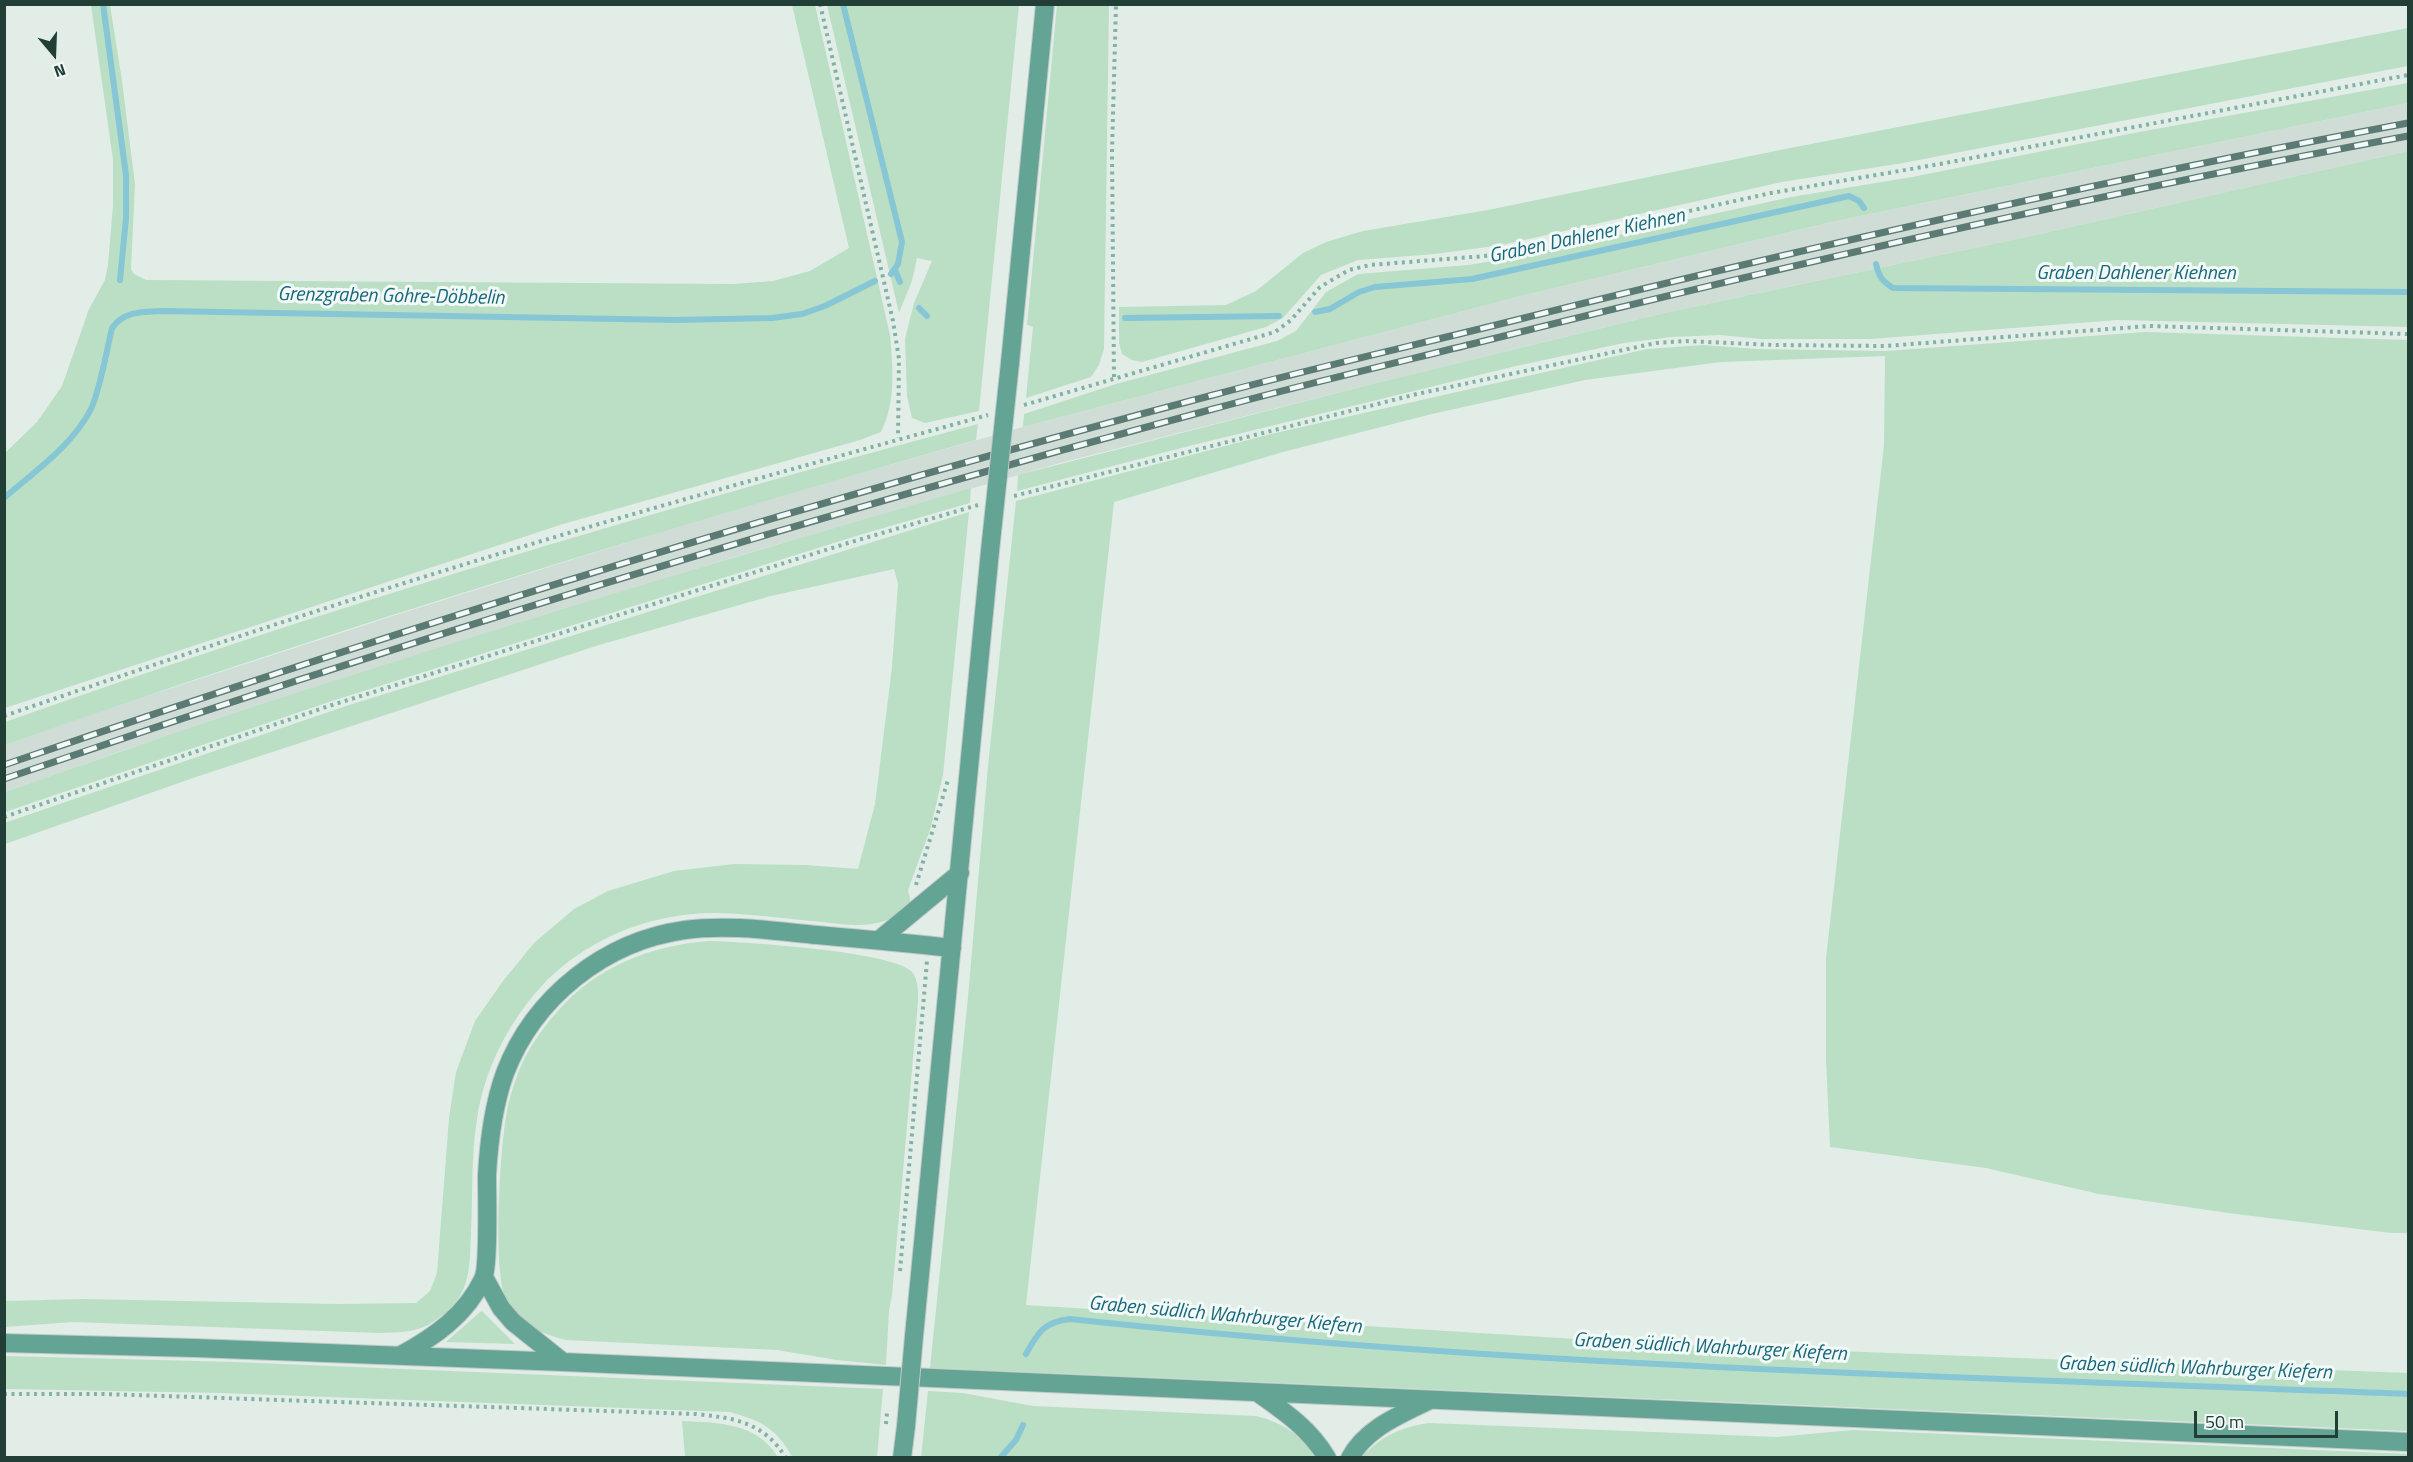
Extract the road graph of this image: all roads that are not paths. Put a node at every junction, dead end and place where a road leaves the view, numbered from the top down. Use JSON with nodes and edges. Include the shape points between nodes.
{"nodes":[{"id":1,"x":1045,"y":4,"type":"edge"},
{"id":2,"x":960,"y":873,"type":"junction"},
{"id":3,"x":879,"y":940,"type":"junction"},
{"id":4,"x":952,"y":948,"type":"junction"},
{"id":5,"x":484,"y":1277,"type":"junction"},
{"id":6,"x":4,"y":1344,"type":"edge"},
{"id":7,"x":400,"y":1356,"type":"junction"},
{"id":8,"x":563,"y":1362,"type":"junction"},
{"id":9,"x":1258,"y":1393,"type":"junction"},
{"id":10,"x":1430,"y":1400,"type":"junction"},
{"id":11,"x":2409,"y":1442,"type":"edge"},
{"id":12,"x":902,"y":1458,"type":"edge"},
{"id":13,"x":1327,"y":1458,"type":"edge"},
{"id":14,"x":1350,"y":1458,"type":"edge"}],
"edges":[{"from":1,"to":2,"type":"main road","bridge":true},
{"from":2,"to":3,"type":"main road"},
{"from":2,"to":4,"type":"main road"},
{"from":3,"to":4,"type":"main road"},
{"from":3,"to":5,"type":"main road","via":[[720,927],[687,929],[622,948],[571,981],[529,1027],[500,1086],[489,1145]]},
{"from":4,"to":12,"type":"main road","bridge":true},
{"from":5,"to":7,"type":"main road","via":[[448,1324],[434,1337]]},
{"from":5,"to":8,"type":"main road","via":[[513,1322]]},
{"from":6,"to":7,"type":"main road"},
{"from":7,"to":8,"type":"main road"},
{"from":8,"to":9,"type":"main road"},
{"from":9,"to":10,"type":"main road"},
{"from":9,"to":13,"type":"main road","via":[[1312,1434]]},
{"from":10,"to":11,"type":"main road"},
{"from":10,"to":14,"type":"main road","via":[[1389,1420],[1368,1436]]}]}
